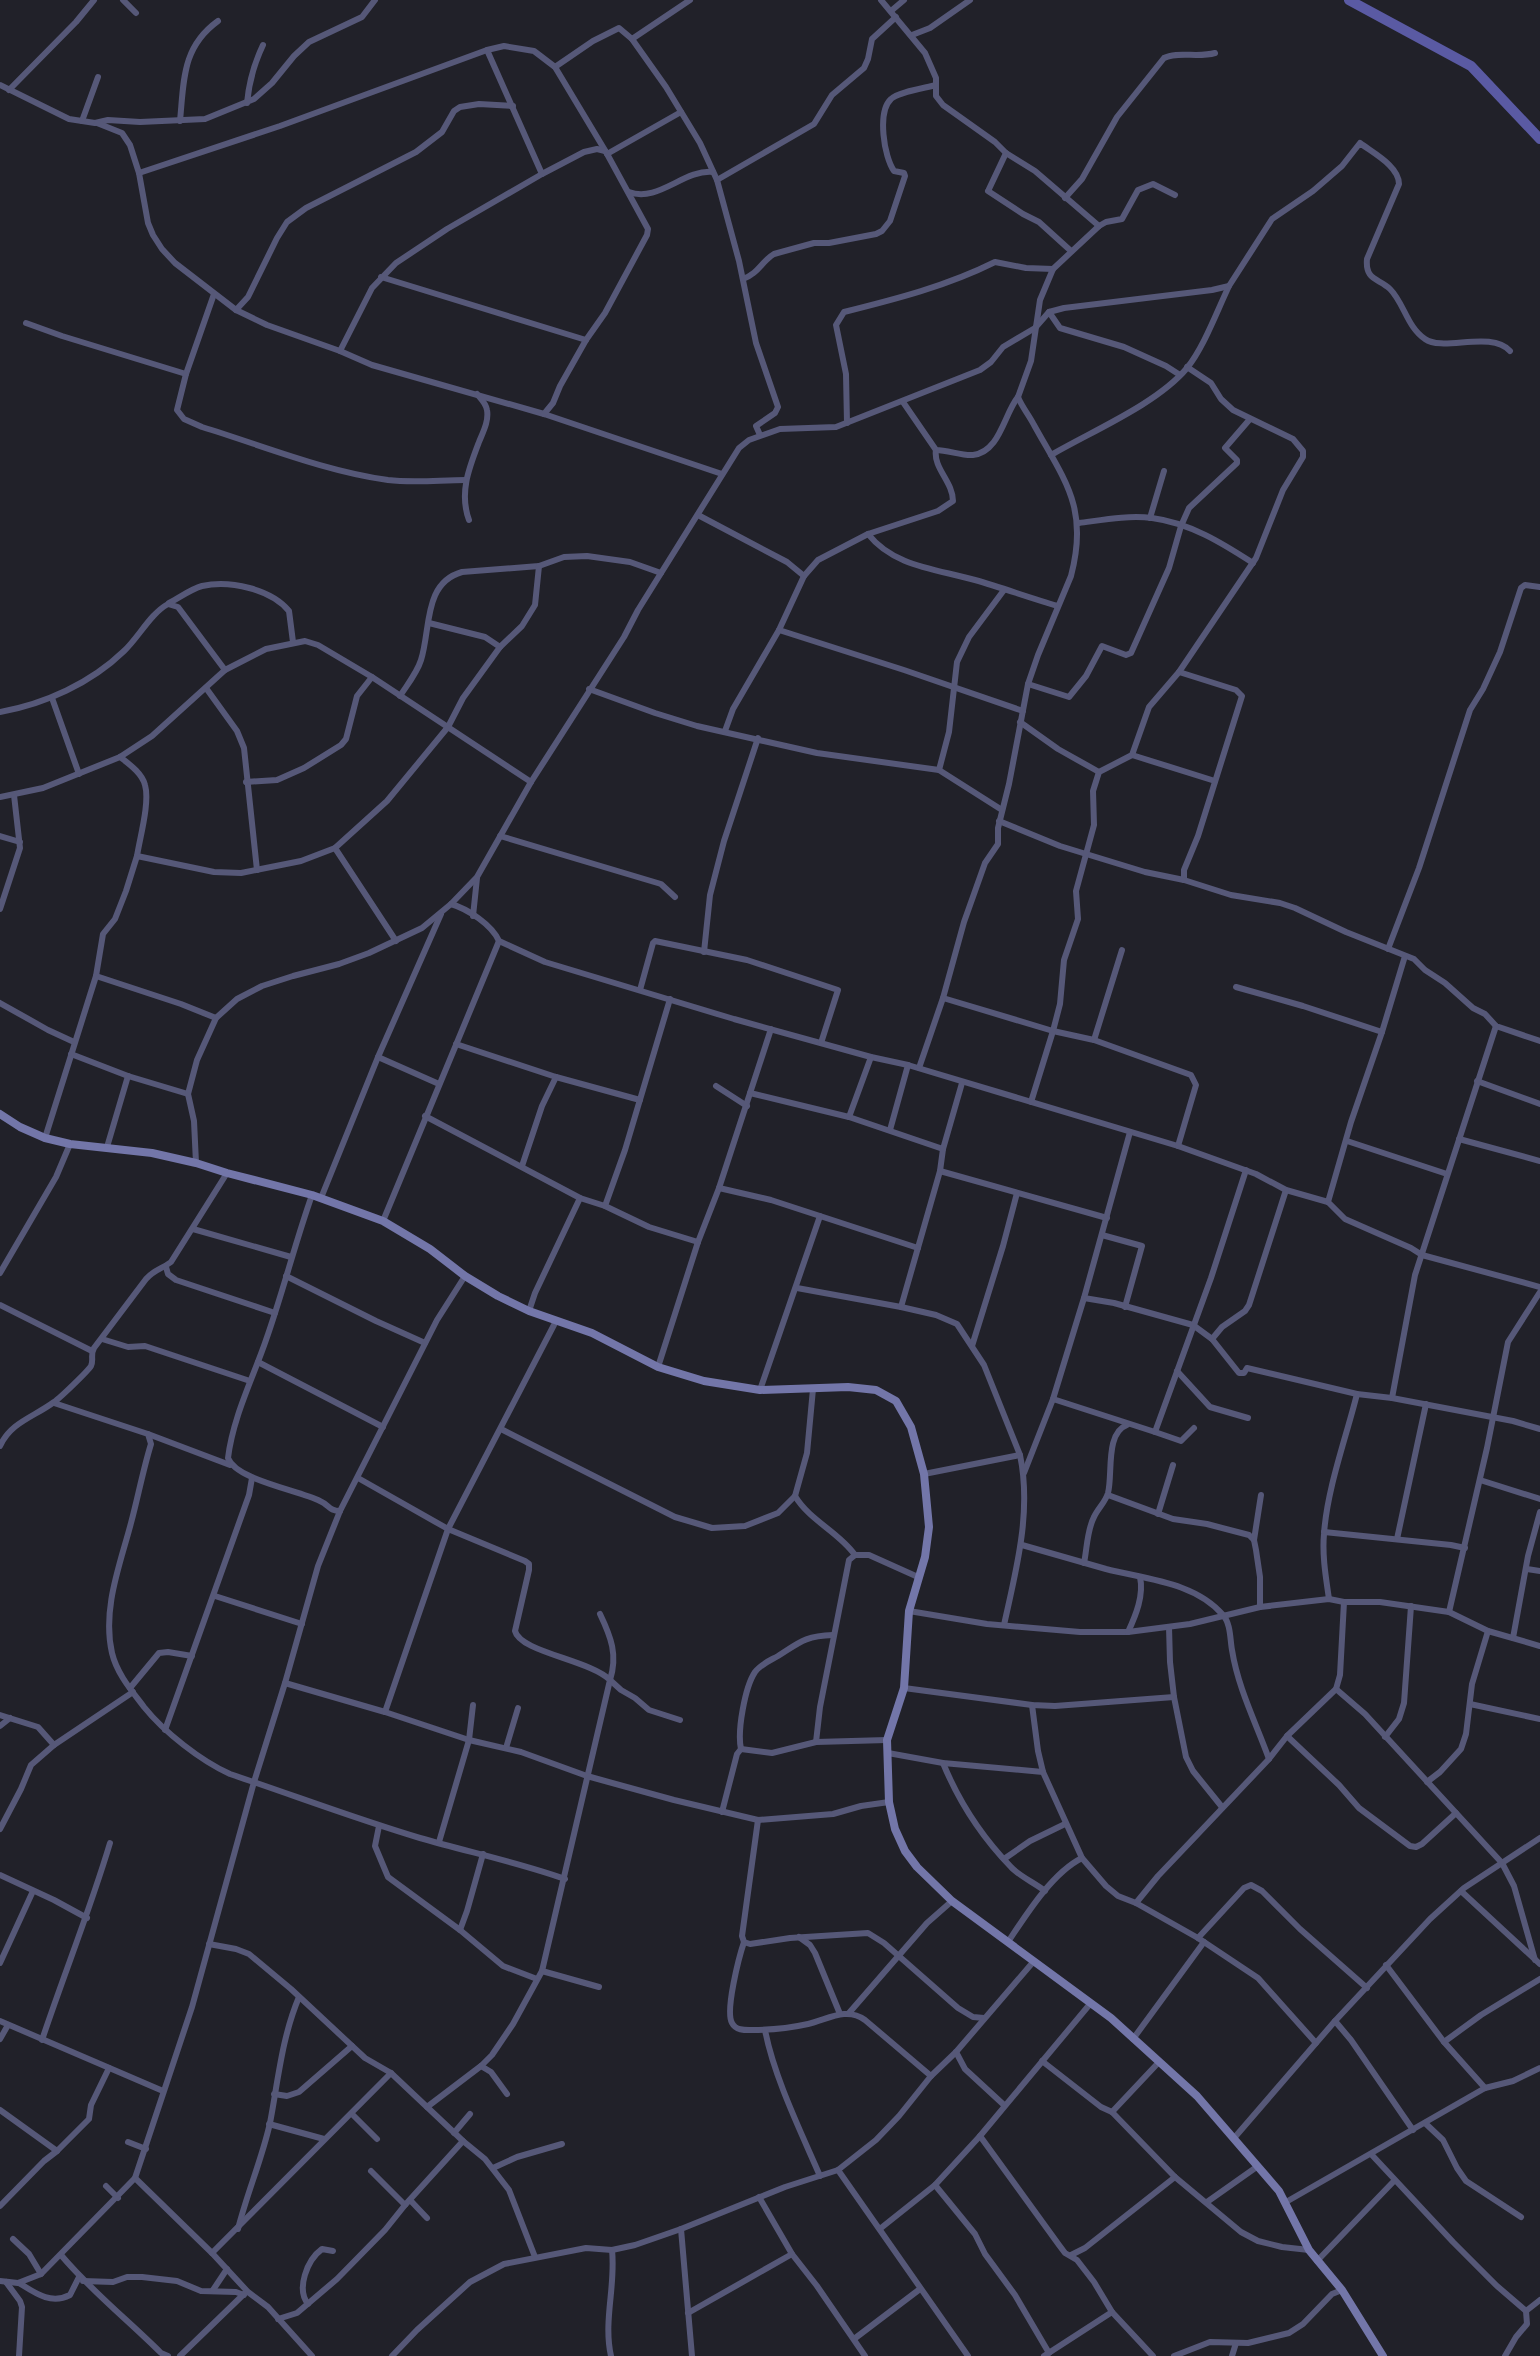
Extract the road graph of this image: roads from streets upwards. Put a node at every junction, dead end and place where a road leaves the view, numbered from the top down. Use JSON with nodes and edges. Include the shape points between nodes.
{"nodes":[{"id":1,"x":94,"y":0,"type":"edge"},
{"id":2,"x":125,"y":0,"type":"edge"},
{"id":3,"x":375,"y":0,"type":"edge"},
{"id":4,"x":690,"y":0,"type":"edge"},
{"id":5,"x":880,"y":0,"type":"edge"},
{"id":6,"x":904,"y":0,"type":"edge"},
{"id":7,"x":970,"y":0,"type":"edge"},
{"id":8,"x":136,"y":13,"type":"dead end"},
{"id":9,"x":893,"y":14,"type":"junction"},
{"id":10,"x":218,"y":21,"type":"dead end"},
{"id":11,"x":912,"y":35,"type":"junction"},
{"id":12,"x":632,"y":39,"type":"junction"},
{"id":13,"x":263,"y":45,"type":"dead end"},
{"id":14,"x":487,"y":50,"type":"junction"},
{"id":15,"x":1215,"y":53,"type":"dead end"},
{"id":16,"x":555,"y":67,"type":"junction"},
{"id":17,"x":98,"y":77,"type":"dead end"},
{"id":18,"x":936,"y":85,"type":"junction"},
{"id":19,"x":0,"y":86,"type":"edge"},
{"id":20,"x":9,"y":90,"type":"junction"},
{"id":21,"x":247,"y":103,"type":"junction"},
{"id":22,"x":513,"y":106,"type":"junction"},
{"id":23,"x":681,"y":112,"type":"junction"},
{"id":24,"x":82,"y":121,"type":"junction"},
{"id":25,"x":180,"y":121,"type":"junction"},
{"id":26,"x":97,"y":123,"type":"junction"},
{"id":27,"x":606,"y":153,"type":"junction"},
{"id":28,"x":1006,"y":153,"type":"junction"},
{"id":29,"x":713,"y":172,"type":"junction"},
{"id":30,"x":139,"y":173,"type":"junction"},
{"id":31,"x":542,"y":174,"type":"junction"},
{"id":32,"x":717,"y":180,"type":"junction"},
{"id":33,"x":629,"y":192,"type":"junction"},
{"id":34,"x":1175,"y":195,"type":"dead end"},
{"id":35,"x":1065,"y":198,"type":"junction"},
{"id":36,"x":1099,"y":226,"type":"junction"},
{"id":37,"x":1071,"y":251,"type":"junction"},
{"id":38,"x":1053,"y":269,"type":"junction"},
{"id":39,"x":381,"y":277,"type":"junction"},
{"id":40,"x":743,"y":279,"type":"junction"},
{"id":41,"x":1229,"y":286,"type":"junction"},
{"id":42,"x":214,"y":294,"type":"junction"},
{"id":43,"x":236,"y":310,"type":"junction"},
{"id":44,"x":1049,"y":312,"type":"junction"},
{"id":45,"x":26,"y":323,"type":"dead end"},
{"id":46,"x":1035,"y":328,"type":"junction"},
{"id":47,"x":586,"y":340,"type":"junction"},
{"id":48,"x":340,"y":351,"type":"junction"},
{"id":49,"x":1510,"y":351,"type":"dead end"},
{"id":50,"x":1187,"y":367,"type":"junction"},
{"id":51,"x":186,"y":374,"type":"junction"},
{"id":52,"x":1180,"y":375,"type":"junction"},
{"id":53,"x":477,"y":394,"type":"junction"},
{"id":54,"x":1018,"y":397,"type":"junction"},
{"id":55,"x":903,"y":402,"type":"junction"},
{"id":56,"x":544,"y":414,"type":"junction"},
{"id":57,"x":1250,"y":419,"type":"junction"},
{"id":58,"x":847,"y":423,"type":"junction"},
{"id":59,"x":760,"y":435,"type":"junction"},
{"id":60,"x":936,"y":450,"type":"junction"},
{"id":61,"x":1051,"y":455,"type":"junction"},
{"id":62,"x":1164,"y":471,"type":"dead end"},
{"id":63,"x":722,"y":474,"type":"junction"},
{"id":64,"x":466,"y":480,"type":"junction"},
{"id":65,"x":698,"y":515,"type":"junction"},
{"id":66,"x":1150,"y":518,"type":"junction"},
{"id":67,"x":469,"y":520,"type":"dead end"},
{"id":68,"x":1078,"y":523,"type":"junction"},
{"id":69,"x":1181,"y":526,"type":"junction"},
{"id":70,"x":868,"y":534,"type":"junction"},
{"id":71,"x":1253,"y":563,"type":"junction"},
{"id":72,"x":539,"y":566,"type":"junction"},
{"id":73,"x":661,"y":573,"type":"junction"},
{"id":74,"x":804,"y":576,"type":"junction"},
{"id":75,"x":1540,"y":587,"type":"edge"},
{"id":76,"x":1004,"y":590,"type":"junction"},
{"id":77,"x":168,"y":604,"type":"junction"},
{"id":78,"x":1059,"y":606,"type":"junction"},
{"id":79,"x":429,"y":623,"type":"junction"},
{"id":80,"x":778,"y":630,"type":"junction"},
{"id":81,"x":293,"y":642,"type":"junction"},
{"id":82,"x":500,"y":647,"type":"junction"},
{"id":83,"x":225,"y":670,"type":"junction"},
{"id":84,"x":1179,"y":672,"type":"junction"},
{"id":85,"x":372,"y":677,"type":"junction"},
{"id":86,"x":1028,"y":684,"type":"junction"},
{"id":87,"x":207,"y":688,"type":"junction"},
{"id":88,"x":954,"y":688,"type":"junction"},
{"id":89,"x":589,"y":689,"type":"junction"},
{"id":90,"x":400,"y":696,"type":"junction"},
{"id":91,"x":52,"y":698,"type":"junction"},
{"id":92,"x":1023,"y":711,"type":"junction"},
{"id":93,"x":0,"y":712,"type":"edge"},
{"id":94,"x":1020,"y":722,"type":"junction"},
{"id":95,"x":448,"y":727,"type":"junction"},
{"id":96,"x":725,"y":731,"type":"junction"},
{"id":97,"x":758,"y":738,"type":"junction"},
{"id":98,"x":1132,"y":755,"type":"junction"},
{"id":99,"x":120,"y":757,"type":"junction"},
{"id":100,"x":939,"y":770,"type":"junction"},
{"id":101,"x":1099,"y":772,"type":"junction"},
{"id":102,"x":79,"y":774,"type":"junction"},
{"id":103,"x":1215,"y":781,"type":"junction"},
{"id":104,"x":246,"y":782,"type":"junction"},
{"id":105,"x":531,"y":782,"type":"junction"},
{"id":106,"x":14,"y":795,"type":"junction"},
{"id":107,"x":0,"y":797,"type":"edge"},
{"id":108,"x":1002,"y":810,"type":"junction"},
{"id":109,"x":999,"y":821,"type":"junction"},
{"id":110,"x":0,"y":836,"type":"edge"},
{"id":111,"x":500,"y":836,"type":"junction"},
{"id":112,"x":20,"y":842,"type":"junction"},
{"id":113,"x":335,"y":848,"type":"junction"},
{"id":114,"x":1086,"y":854,"type":"junction"},
{"id":115,"x":137,"y":856,"type":"junction"},
{"id":116,"x":257,"y":870,"type":"junction"},
{"id":117,"x":477,"y":878,"type":"junction"},
{"id":118,"x":1184,"y":880,"type":"junction"},
{"id":119,"x":675,"y":897,"type":"dead end"},
{"id":120,"x":451,"y":904,"type":"junction"},
{"id":121,"x":0,"y":909,"type":"edge"},
{"id":122,"x":442,"y":911,"type":"junction"},
{"id":123,"x":473,"y":916,"type":"junction"},
{"id":124,"x":396,"y":941,"type":"junction"},
{"id":125,"x":499,"y":942,"type":"junction"},
{"id":126,"x":1388,"y":949,"type":"junction"},
{"id":127,"x":1122,"y":950,"type":"dead end"},
{"id":128,"x":704,"y":952,"type":"junction"},
{"id":129,"x":1405,"y":956,"type":"junction"},
{"id":130,"x":96,"y":976,"type":"junction"},
{"id":131,"x":1236,"y":987,"type":"dead end"},
{"id":132,"x":640,"y":990,"type":"junction"},
{"id":133,"x":943,"y":998,"type":"junction"},
{"id":134,"x":670,"y":999,"type":"junction"},
{"id":135,"x":0,"y":1003,"type":"edge"},
{"id":136,"x":216,"y":1018,"type":"junction"},
{"id":137,"x":1496,"y":1026,"type":"junction"},
{"id":138,"x":771,"y":1029,"type":"junction"},
{"id":139,"x":1053,"y":1031,"type":"junction"},
{"id":140,"x":1382,"y":1032,"type":"junction"},
{"id":141,"x":1540,"y":1033,"type":"edge"},
{"id":142,"x":1530,"y":1037,"type":"junction"},
{"id":143,"x":1094,"y":1041,"type":"junction"},
{"id":144,"x":1540,"y":1041,"type":"edge"},
{"id":145,"x":74,"y":1042,"type":"junction"},
{"id":146,"x":821,"y":1043,"type":"junction"},
{"id":147,"x":456,"y":1044,"type":"junction"},
{"id":148,"x":71,"y":1054,"type":"junction"},
{"id":149,"x":378,"y":1057,"type":"junction"},
{"id":150,"x":872,"y":1057,"type":"junction"},
{"id":151,"x":908,"y":1065,"type":"junction"},
{"id":152,"x":919,"y":1068,"type":"junction"},
{"id":153,"x":128,"y":1076,"type":"junction"},
{"id":154,"x":556,"y":1077,"type":"junction"},
{"id":155,"x":1477,"y":1081,"type":"junction"},
{"id":156,"x":962,"y":1083,"type":"junction"},
{"id":157,"x":439,"y":1084,"type":"junction"},
{"id":158,"x":716,"y":1086,"type":"dead end"},
{"id":159,"x":750,"y":1093,"type":"junction"},
{"id":160,"x":188,"y":1094,"type":"junction"},
{"id":161,"x":640,"y":1100,"type":"junction"},
{"id":162,"x":1031,"y":1102,"type":"junction"},
{"id":163,"x":1540,"y":1104,"type":"edge"},
{"id":164,"x":747,"y":1106,"type":"junction"},
{"id":165,"x":0,"y":1114,"type":"edge"},
{"id":166,"x":426,"y":1116,"type":"junction"},
{"id":167,"x":849,"y":1117,"type":"junction"},
{"id":168,"x":890,"y":1130,"type":"junction"},
{"id":169,"x":1130,"y":1132,"type":"junction"},
{"id":170,"x":45,"y":1137,"type":"junction"},
{"id":171,"x":1459,"y":1139,"type":"junction"},
{"id":172,"x":1347,"y":1141,"type":"junction"},
{"id":173,"x":70,"y":1144,"type":"junction"},
{"id":174,"x":1178,"y":1146,"type":"junction"},
{"id":175,"x":107,"y":1147,"type":"junction"},
{"id":176,"x":943,"y":1149,"type":"junction"},
{"id":177,"x":1540,"y":1161,"type":"edge"},
{"id":178,"x":196,"y":1163,"type":"junction"},
{"id":179,"x":522,"y":1166,"type":"junction"},
{"id":180,"x":1246,"y":1170,"type":"junction"},
{"id":181,"x":940,"y":1171,"type":"junction"},
{"id":182,"x":227,"y":1173,"type":"junction"},
{"id":183,"x":1447,"y":1174,"type":"junction"},
{"id":184,"x":719,"y":1188,"type":"junction"},
{"id":185,"x":1286,"y":1190,"type":"junction"},
{"id":186,"x":1017,"y":1193,"type":"junction"},
{"id":187,"x":312,"y":1195,"type":"junction"},
{"id":188,"x":321,"y":1198,"type":"junction"},
{"id":189,"x":580,"y":1198,"type":"junction"},
{"id":190,"x":1328,"y":1202,"type":"junction"},
{"id":191,"x":604,"y":1206,"type":"junction"},
{"id":192,"x":820,"y":1216,"type":"junction"},
{"id":193,"x":1107,"y":1218,"type":"junction"},
{"id":194,"x":383,"y":1221,"type":"junction"},
{"id":195,"x":193,"y":1228,"type":"junction"},
{"id":196,"x":1102,"y":1234,"type":"junction"},
{"id":197,"x":698,"y":1242,"type":"junction"},
{"id":198,"x":918,"y":1248,"type":"junction"},
{"id":199,"x":1422,"y":1255,"type":"junction"},
{"id":200,"x":291,"y":1257,"type":"junction"},
{"id":201,"x":166,"y":1267,"type":"junction"},
{"id":202,"x":0,"y":1273,"type":"edge"},
{"id":203,"x":286,"y":1276,"type":"junction"},
{"id":204,"x":465,"y":1276,"type":"junction"},
{"id":205,"x":1540,"y":1287,"type":"edge"},
{"id":206,"x":797,"y":1288,"type":"junction"},
{"id":207,"x":1540,"y":1292,"type":"edge"},
{"id":208,"x":1084,"y":1298,"type":"junction"},
{"id":209,"x":0,"y":1305,"type":"edge"},
{"id":210,"x":901,"y":1306,"type":"junction"},
{"id":211,"x":1125,"y":1307,"type":"junction"},
{"id":212,"x":530,"y":1311,"type":"junction"},
{"id":213,"x":275,"y":1313,"type":"junction"},
{"id":214,"x":556,"y":1321,"type":"junction"},
{"id":215,"x":1193,"y":1325,"type":"junction"},
{"id":216,"x":102,"y":1339,"type":"junction"},
{"id":217,"x":1212,"y":1339,"type":"junction"},
{"id":218,"x":425,"y":1343,"type":"junction"},
{"id":219,"x":972,"y":1346,"type":"junction"},
{"id":220,"x":92,"y":1351,"type":"junction"},
{"id":221,"x":258,"y":1362,"type":"junction"},
{"id":222,"x":658,"y":1367,"type":"junction"},
{"id":223,"x":1177,"y":1371,"type":"junction"},
{"id":224,"x":250,"y":1381,"type":"junction"},
{"id":225,"x":813,"y":1389,"type":"junction"},
{"id":226,"x":760,"y":1390,"type":"junction"},
{"id":227,"x":1357,"y":1394,"type":"junction"},
{"id":228,"x":1392,"y":1398,"type":"junction"},
{"id":229,"x":1053,"y":1399,"type":"junction"},
{"id":230,"x":54,"y":1402,"type":"junction"},
{"id":231,"x":1426,"y":1404,"type":"junction"},
{"id":232,"x":1248,"y":1418,"type":"dead end"},
{"id":233,"x":1493,"y":1418,"type":"junction"},
{"id":234,"x":1128,"y":1425,"type":"junction"},
{"id":235,"x":383,"y":1427,"type":"junction"},
{"id":236,"x":1194,"y":1428,"type":"dead end"},
{"id":237,"x":501,"y":1429,"type":"junction"},
{"id":238,"x":1540,"y":1429,"type":"edge"},
{"id":239,"x":1155,"y":1432,"type":"junction"},
{"id":240,"x":148,"y":1434,"type":"junction"},
{"id":241,"x":0,"y":1446,"type":"edge"},
{"id":242,"x":1020,"y":1455,"type":"junction"},
{"id":243,"x":230,"y":1465,"type":"junction"},
{"id":244,"x":1173,"y":1465,"type":"dead end"},
{"id":245,"x":924,"y":1474,"type":"junction"},
{"id":246,"x":1024,"y":1474,"type":"junction"},
{"id":247,"x":252,"y":1478,"type":"junction"},
{"id":248,"x":358,"y":1478,"type":"junction"},
{"id":249,"x":1480,"y":1480,"type":"junction"},
{"id":250,"x":1108,"y":1495,"type":"junction"},
{"id":251,"x":1262,"y":1495,"type":"dead end"},
{"id":252,"x":795,"y":1496,"type":"junction"},
{"id":253,"x":1540,"y":1499,"type":"edge"},
{"id":254,"x":340,"y":1511,"type":"junction"},
{"id":255,"x":1540,"y":1512,"type":"edge"},
{"id":256,"x":1158,"y":1514,"type":"junction"},
{"id":257,"x":448,"y":1529,"type":"junction"},
{"id":258,"x":1324,"y":1533,"type":"junction"},
{"id":259,"x":1397,"y":1539,"type":"junction"},
{"id":260,"x":1254,"y":1540,"type":"junction"},
{"id":261,"x":1022,"y":1545,"type":"junction"},
{"id":262,"x":1465,"y":1548,"type":"junction"},
{"id":263,"x":855,"y":1555,"type":"junction"},
{"id":264,"x":1084,"y":1563,"type":"junction"},
{"id":265,"x":1527,"y":1569,"type":"junction"},
{"id":266,"x":1540,"y":1572,"type":"edge"},
{"id":267,"x":1140,"y":1576,"type":"junction"},
{"id":268,"x":918,"y":1577,"type":"junction"},
{"id":269,"x":214,"y":1596,"type":"junction"},
{"id":270,"x":1329,"y":1599,"type":"junction"},
{"id":271,"x":1344,"y":1602,"type":"junction"},
{"id":272,"x":1411,"y":1606,"type":"junction"},
{"id":273,"x":1260,"y":1607,"type":"junction"},
{"id":274,"x":909,"y":1611,"type":"junction"},
{"id":275,"x":1449,"y":1612,"type":"junction"},
{"id":276,"x":600,"y":1614,"type":"dead end"},
{"id":277,"x":1223,"y":1615,"type":"junction"},
{"id":278,"x":302,"y":1624,"type":"junction"},
{"id":279,"x":1004,"y":1625,"type":"junction"},
{"id":280,"x":1169,"y":1627,"type":"junction"},
{"id":281,"x":1488,"y":1631,"type":"junction"},
{"id":282,"x":1128,"y":1632,"type":"junction"},
{"id":283,"x":833,"y":1635,"type":"junction"},
{"id":284,"x":1513,"y":1638,"type":"junction"},
{"id":285,"x":1540,"y":1646,"type":"edge"},
{"id":286,"x":192,"y":1656,"type":"junction"},
{"id":287,"x":610,"y":1680,"type":"junction"},
{"id":288,"x":285,"y":1683,"type":"junction"},
{"id":289,"x":904,"y":1688,"type":"junction"},
{"id":290,"x":1336,"y":1689,"type":"junction"},
{"id":291,"x":132,"y":1690,"type":"junction"},
{"id":292,"x":1174,"y":1696,"type":"junction"},
{"id":293,"x":473,"y":1704,"type":"dead end"},
{"id":294,"x":1470,"y":1704,"type":"junction"},
{"id":295,"x":1032,"y":1705,"type":"junction"},
{"id":296,"x":518,"y":1708,"type":"dead end"},
{"id":297,"x":386,"y":1713,"type":"junction"},
{"id":298,"x":0,"y":1715,"type":"edge"},
{"id":299,"x":10,"y":1718,"type":"junction"},
{"id":300,"x":1540,"y":1719,"type":"edge"},
{"id":301,"x":680,"y":1720,"type":"dead end"},
{"id":302,"x":0,"y":1726,"type":"edge"},
{"id":303,"x":165,"y":1730,"type":"junction"},
{"id":304,"x":1287,"y":1736,"type":"junction"},
{"id":305,"x":1385,"y":1737,"type":"junction"},
{"id":306,"x":469,"y":1740,"type":"junction"},
{"id":307,"x":887,"y":1740,"type":"junction"},
{"id":308,"x":816,"y":1742,"type":"junction"},
{"id":309,"x":54,"y":1745,"type":"junction"},
{"id":310,"x":506,"y":1748,"type":"junction"},
{"id":311,"x":741,"y":1749,"type":"junction"},
{"id":312,"x":888,"y":1753,"type":"junction"},
{"id":313,"x":1269,"y":1759,"type":"junction"},
{"id":314,"x":943,"y":1762,"type":"junction"},
{"id":315,"x":1043,"y":1772,"type":"junction"},
{"id":316,"x":587,"y":1776,"type":"junction"},
{"id":317,"x":254,"y":1782,"type":"junction"},
{"id":318,"x":1427,"y":1782,"type":"junction"},
{"id":319,"x":889,"y":1802,"type":"junction"},
{"id":320,"x":1222,"y":1807,"type":"junction"},
{"id":321,"x":722,"y":1812,"type":"junction"},
{"id":322,"x":1456,"y":1814,"type":"junction"},
{"id":323,"x":758,"y":1820,"type":"junction"},
{"id":324,"x":1065,"y":1824,"type":"junction"},
{"id":325,"x":380,"y":1826,"type":"junction"},
{"id":326,"x":0,"y":1829,"type":"edge"},
{"id":327,"x":1540,"y":1838,"type":"edge"},
{"id":328,"x":439,"y":1842,"type":"junction"},
{"id":329,"x":110,"y":1843,"type":"dead end"},
{"id":330,"x":483,"y":1854,"type":"junction"},
{"id":331,"x":1082,"y":1858,"type":"junction"},
{"id":332,"x":1004,"y":1859,"type":"junction"},
{"id":333,"x":1502,"y":1863,"type":"junction"},
{"id":334,"x":0,"y":1875,"type":"edge"},
{"id":335,"x":565,"y":1879,"type":"junction"},
{"id":336,"x":33,"y":1891,"type":"junction"},
{"id":337,"x":1045,"y":1891,"type":"junction"},
{"id":338,"x":1461,"y":1891,"type":"junction"},
{"id":339,"x":952,"y":1901,"type":"junction"},
{"id":340,"x":1136,"y":1903,"type":"junction"},
{"id":341,"x":87,"y":1918,"type":"junction"},
{"id":342,"x":460,"y":1930,"type":"junction"},
{"id":343,"x":798,"y":1937,"type":"junction"},
{"id":344,"x":1201,"y":1940,"type":"junction"},
{"id":345,"x":744,"y":1942,"type":"junction"},
{"id":346,"x":1008,"y":1942,"type":"junction"},
{"id":347,"x":209,"y":1944,"type":"junction"},
{"id":348,"x":898,"y":1956,"type":"junction"},
{"id":349,"x":1034,"y":1961,"type":"junction"},
{"id":350,"x":1538,"y":1962,"type":"edge"},
{"id":351,"x":0,"y":1963,"type":"edge"},
{"id":352,"x":1386,"y":1965,"type":"junction"},
{"id":353,"x":542,"y":1971,"type":"junction"},
{"id":354,"x":537,"y":1979,"type":"junction"},
{"id":355,"x":1540,"y":1979,"type":"edge"},
{"id":356,"x":598,"y":1987,"type":"dead end"},
{"id":357,"x":1367,"y":1988,"type":"junction"},
{"id":358,"x":299,"y":1997,"type":"junction"},
{"id":359,"x":1090,"y":2004,"type":"junction"},
{"id":360,"x":849,"y":2013,"type":"junction"},
{"id":361,"x":840,"y":2014,"type":"junction"},
{"id":362,"x":984,"y":2018,"type":"junction"},
{"id":363,"x":0,"y":2021,"type":"edge"},
{"id":364,"x":1335,"y":2021,"type":"junction"},
{"id":365,"x":8,"y":2025,"type":"junction"},
{"id":366,"x":765,"y":2030,"type":"junction"},
{"id":367,"x":0,"y":2039,"type":"edge"},
{"id":368,"x":1133,"y":2039,"type":"junction"},
{"id":369,"x":42,"y":2040,"type":"junction"},
{"id":370,"x":1444,"y":2042,"type":"junction"},
{"id":371,"x":1316,"y":2043,"type":"junction"},
{"id":372,"x":352,"y":2046,"type":"junction"},
{"id":373,"x":956,"y":2052,"type":"junction"},
{"id":374,"x":1042,"y":2061,"type":"junction"},
{"id":375,"x":1160,"y":2062,"type":"junction"},
{"id":376,"x":482,"y":2066,"type":"junction"},
{"id":377,"x":109,"y":2068,"type":"junction"},
{"id":378,"x":1540,"y":2068,"type":"edge"},
{"id":379,"x":391,"y":2073,"type":"junction"},
{"id":380,"x":931,"y":2076,"type":"junction"},
{"id":381,"x":1485,"y":2088,"type":"junction"},
{"id":382,"x":163,"y":2091,"type":"junction"},
{"id":383,"x":274,"y":2094,"type":"junction"},
{"id":384,"x":507,"y":2094,"type":"dead end"},
{"id":385,"x":1004,"y":2105,"type":"junction"},
{"id":386,"x":427,"y":2107,"type":"junction"},
{"id":387,"x":0,"y":2110,"type":"edge"},
{"id":388,"x":1112,"y":2112,"type":"junction"},
{"id":389,"x":352,"y":2114,"type":"junction"},
{"id":390,"x":470,"y":2114,"type":"dead end"},
{"id":391,"x":1425,"y":2123,"type":"junction"},
{"id":392,"x":269,"y":2124,"type":"junction"},
{"id":393,"x":1413,"y":2130,"type":"junction"},
{"id":394,"x":454,"y":2133,"type":"junction"},
{"id":395,"x":980,"y":2136,"type":"junction"},
{"id":396,"x":1234,"y":2137,"type":"junction"},
{"id":397,"x":324,"y":2139,"type":"junction"},
{"id":398,"x":377,"y":2139,"type":"dead end"},
{"id":399,"x":463,"y":2141,"type":"junction"},
{"id":400,"x":128,"y":2142,"type":"dead end"},
{"id":401,"x":562,"y":2144,"type":"dead end"},
{"id":402,"x":146,"y":2148,"type":"junction"},
{"id":403,"x":57,"y":2151,"type":"junction"},
{"id":404,"x":1371,"y":2154,"type":"junction"},
{"id":405,"x":1258,"y":2166,"type":"junction"},
{"id":406,"x":493,"y":2168,"type":"junction"},
{"id":407,"x":838,"y":2170,"type":"junction"},
{"id":408,"x":370,"y":2171,"type":"dead end"},
{"id":409,"x":820,"y":2176,"type":"junction"},
{"id":410,"x":1175,"y":2177,"type":"junction"},
{"id":411,"x":135,"y":2178,"type":"junction"},
{"id":412,"x":1395,"y":2181,"type":"junction"},
{"id":413,"x":935,"y":2185,"type":"junction"},
{"id":414,"x":106,"y":2186,"type":"dead end"},
{"id":415,"x":759,"y":2197,"type":"junction"},
{"id":416,"x":118,"y":2198,"type":"junction"},
{"id":417,"x":407,"y":2202,"type":"junction"},
{"id":418,"x":1207,"y":2202,"type":"junction"},
{"id":419,"x":1286,"y":2202,"type":"junction"},
{"id":420,"x":0,"y":2206,"type":"edge"},
{"id":421,"x":1521,"y":2217,"type":"dead end"},
{"id":422,"x":427,"y":2218,"type":"dead end"},
{"id":423,"x":238,"y":2229,"type":"junction"},
{"id":424,"x":681,"y":2229,"type":"junction"},
{"id":425,"x":880,"y":2229,"type":"junction"},
{"id":426,"x":13,"y":2239,"type":"dead end"},
{"id":427,"x":612,"y":2250,"type":"junction"},
{"id":428,"x":1309,"y":2250,"type":"junction"},
{"id":429,"x":333,"y":2251,"type":"dead end"},
{"id":430,"x":212,"y":2253,"type":"junction"},
{"id":431,"x":792,"y":2254,"type":"junction"},
{"id":432,"x":61,"y":2255,"type":"junction"},
{"id":433,"x":1071,"y":2255,"type":"junction"},
{"id":434,"x":535,"y":2257,"type":"junction"},
{"id":435,"x":1317,"y":2260,"type":"junction"},
{"id":436,"x":227,"y":2269,"type":"junction"},
{"id":437,"x":41,"y":2274,"type":"junction"},
{"id":438,"x":81,"y":2279,"type":"junction"},
{"id":439,"x":3,"y":2282,"type":"edge"},
{"id":440,"x":18,"y":2283,"type":"junction"},
{"id":441,"x":920,"y":2289,"type":"junction"},
{"id":442,"x":213,"y":2290,"type":"junction"},
{"id":443,"x":1342,"y":2290,"type":"junction"},
{"id":444,"x":246,"y":2294,"type":"junction"},
{"id":445,"x":1540,"y":2300,"type":"edge"},
{"id":446,"x":308,"y":2304,"type":"junction"},
{"id":447,"x":1526,"y":2311,"type":"junction"},
{"id":448,"x":1112,"y":2312,"type":"junction"},
{"id":449,"x":688,"y":2313,"type":"junction"},
{"id":450,"x":278,"y":2319,"type":"junction"},
{"id":451,"x":854,"y":2339,"type":"junction"},
{"id":452,"x":1236,"y":2343,"type":"junction"},
{"id":453,"x":307,"y":2354,"type":"edge"},
{"id":454,"x":1047,"y":2354,"type":"edge"},
{"id":455,"x":19,"y":2356,"type":"edge"},
{"id":456,"x":168,"y":2356,"type":"edge"},
{"id":457,"x":180,"y":2356,"type":"edge"},
{"id":458,"x":392,"y":2356,"type":"edge"},
{"id":459,"x":611,"y":2356,"type":"edge"},
{"id":460,"x":692,"y":2356,"type":"edge"},
{"id":461,"x":865,"y":2356,"type":"edge"},
{"id":462,"x":968,"y":2356,"type":"edge"},
{"id":463,"x":1153,"y":2356,"type":"edge"},
{"id":464,"x":1174,"y":2356,"type":"edge"},
{"id":465,"x":1232,"y":2356,"type":"edge"},
{"id":466,"x":1383,"y":2356,"type":"edge"},
{"id":467,"x":1505,"y":2356,"type":"edge"}],
"edges":[{"from":1,"to":20,"type":"street"},
{"from":2,"to":8,"type":"street"},
{"from":3,"to":21,"type":"street","via":[[362,17],[309,42],[263,92]]},
{"from":4,"to":12,"type":"street"},
{"from":5,"to":9,"type":"street"},
{"from":6,"to":9,"type":"street"},
{"from":7,"to":11,"type":"street","via":[[930,28]]},
{"from":9,"to":11,"type":"street"},
{"from":9,"to":32,"type":"street","via":[[872,39],[864,68],[832,95],[814,124]]},
{"from":10,"to":25,"type":"street","via":[[195,44],[185,73]]},
{"from":11,"to":18,"type":"street","via":[[926,53]]},
{"from":12,"to":16,"type":"street","via":[[619,28]]},
{"from":12,"to":23,"type":"street"},
{"from":13,"to":21,"type":"street","via":[[251,75]]},
{"from":14,"to":16,"type":"street","via":[[504,46],[534,51]]},
{"from":14,"to":22,"type":"street"},
{"from":14,"to":30,"type":"street"},
{"from":15,"to":35,"type":"street","via":[[1164,58],[1117,117],[1082,179]]},
{"from":16,"to":27,"type":"street"},
{"from":17,"to":24,"type":"street"},
{"from":18,"to":28,"type":"street","via":[[936,96],[943,105]]},
{"from":18,"to":40,"type":"street","via":[[891,98],[884,113],[882,124],[890,163],[894,171],[905,176],[887,226],[876,234],[814,243],[774,254],[757,272]]},
{"from":19,"to":20,"type":"street"},
{"from":20,"to":24,"type":"street","via":[[52,112]]},
{"from":21,"to":25,"type":"street","via":[[205,119]]},
{"from":22,"to":31,"type":"street"},
{"from":22,"to":43,"type":"street","via":[[460,107],[442,132],[416,152],[306,208],[287,222],[248,297]]},
{"from":23,"to":27,"type":"street"},
{"from":23,"to":29,"type":"street"},
{"from":24,"to":26,"type":"street"},
{"from":25,"to":26,"type":"street"},
{"from":26,"to":30,"type":"street","via":[[125,136]]},
{"from":27,"to":31,"type":"street","via":[[597,149],[585,152]]},
{"from":27,"to":33,"type":"street"},
{"from":28,"to":35,"type":"street","via":[[1035,171]]},
{"from":28,"to":37,"type":"street","via":[[988,190],[1039,222]]},
{"from":29,"to":32,"type":"street"},
{"from":29,"to":33,"type":"street","via":[[697,172],[645,195]]},
{"from":30,"to":42,"type":"street","via":[[153,235],[175,263]]},
{"from":31,"to":39,"type":"street","via":[[447,229]]},
{"from":32,"to":40,"type":"street"},
{"from":33,"to":47,"type":"street","via":[[647,225],[647,235]]},
{"from":34,"to":36,"type":"street","via":[[1150,185],[1137,191],[1122,219]]},
{"from":35,"to":36,"type":"street"},
{"from":36,"to":37,"type":"street"},
{"from":37,"to":38,"type":"street"},
{"from":38,"to":46,"type":"street","via":[[1040,300]]},
{"from":38,"to":58,"type":"street","via":[[993,262],[936,288],[844,312],[836,326],[846,374]]},
{"from":39,"to":47,"type":"street"},
{"from":39,"to":48,"type":"street","via":[[362,304]]},
{"from":40,"to":59,"type":"street","via":[[756,342],[778,407],[756,426]]},
{"from":41,"to":44,"type":"street"},
{"from":41,"to":49,"type":"street","via":[[1272,219],[1313,191],[1360,143],[1392,168],[1399,179],[1367,259],[1372,279],[1390,288],[1425,339],[1436,343],[1495,342]]},
{"from":41,"to":50,"type":"street"},
{"from":42,"to":43,"type":"street"},
{"from":42,"to":51,"type":"street"},
{"from":43,"to":48,"type":"street"},
{"from":44,"to":46,"type":"street"},
{"from":44,"to":52,"type":"street","via":[[1060,328],[1124,347]]},
{"from":45,"to":51,"type":"street"},
{"from":46,"to":54,"type":"street","via":[[1031,361]]},
{"from":46,"to":55,"type":"street","via":[[1003,347],[980,370]]},
{"from":47,"to":56,"type":"street"},
{"from":48,"to":53,"type":"street","via":[[372,365]]},
{"from":50,"to":52,"type":"street"},
{"from":50,"to":57,"type":"street","via":[[1211,383],[1233,410]]},
{"from":51,"to":64,"type":"street","via":[[177,411],[202,427],[360,475],[410,482]]},
{"from":52,"to":61,"type":"street","via":[[1160,394]]},
{"from":53,"to":56,"type":"street"},
{"from":53,"to":64,"type":"street","via":[[487,414]]},
{"from":54,"to":60,"type":"street","via":[[992,445],[984,452],[969,455]]},
{"from":54,"to":61,"type":"street"},
{"from":55,"to":58,"type":"street"},
{"from":55,"to":60,"type":"street"},
{"from":56,"to":63,"type":"street"},
{"from":57,"to":69,"type":"street","via":[[1225,447],[1237,463],[1194,503]]},
{"from":57,"to":71,"type":"street","via":[[1293,439],[1304,451],[1282,490]]},
{"from":58,"to":59,"type":"street","via":[[836,427],[780,429]]},
{"from":59,"to":63,"type":"street","via":[[739,448]]},
{"from":60,"to":70,"type":"street","via":[[936,461],[951,488],[953,501],[939,511]]},
{"from":61,"to":68,"type":"street","via":[[1070,490]]},
{"from":62,"to":66,"type":"street"},
{"from":63,"to":65,"type":"street"},
{"from":64,"to":67,"type":"street","via":[[463,501]]},
{"from":65,"to":73,"type":"street"},
{"from":65,"to":74,"type":"street","via":[[787,562]]},
{"from":66,"to":68,"type":"street"},
{"from":66,"to":69,"type":"street"},
{"from":68,"to":78,"type":"street","via":[[1075,562]]},
{"from":69,"to":71,"type":"street","via":[[1203,533]]},
{"from":69,"to":86,"type":"street","via":[[1169,568],[1131,653],[1101,647],[1070,697]]},
{"from":70,"to":74,"type":"street","via":[[822,557]]},
{"from":70,"to":76,"type":"street","via":[[906,562]]},
{"from":71,"to":84,"type":"street"},
{"from":72,"to":73,"type":"street","via":[[564,557],[588,556],[630,562]]},
{"from":72,"to":79,"type":"street","via":[[451,577],[434,594]]},
{"from":72,"to":82,"type":"street","via":[[535,605],[522,626]]},
{"from":73,"to":89,"type":"street"},
{"from":74,"to":80,"type":"street"},
{"from":75,"to":126,"type":"street","via":[[1521,588],[1500,652],[1470,710],[1419,868]]},
{"from":76,"to":78,"type":"street"},
{"from":76,"to":88,"type":"street","via":[[969,637],[956,667]]},
{"from":77,"to":81,"type":"street","via":[[200,587],[251,587],[273,597],[289,611]]},
{"from":77,"to":83,"type":"street","via":[[178,607]]},
{"from":77,"to":91,"type":"street","via":[[103,669]]},
{"from":78,"to":86,"type":"street"},
{"from":79,"to":82,"type":"street","via":[[485,637]]},
{"from":79,"to":90,"type":"street","via":[[418,668]]},
{"from":80,"to":88,"type":"street"},
{"from":80,"to":96,"type":"street"},
{"from":81,"to":83,"type":"street","via":[[266,649]]},
{"from":81,"to":85,"type":"street","via":[[318,645]]},
{"from":82,"to":95,"type":"street","via":[[463,698]]},
{"from":83,"to":87,"type":"street"},
{"from":84,"to":98,"type":"street","via":[[1145,714]]},
{"from":84,"to":103,"type":"street","via":[[1241,693]]},
{"from":85,"to":90,"type":"street"},
{"from":85,"to":104,"type":"street","via":[[357,696],[341,745],[277,780]]},
{"from":86,"to":92,"type":"street"},
{"from":87,"to":99,"type":"street","via":[[152,736]]},
{"from":87,"to":104,"type":"street","via":[[241,738]]},
{"from":88,"to":92,"type":"street"},
{"from":88,"to":100,"type":"street"},
{"from":89,"to":96,"type":"street","via":[[697,726]]},
{"from":89,"to":105,"type":"street"},
{"from":90,"to":95,"type":"street"},
{"from":91,"to":93,"type":"street"},
{"from":91,"to":102,"type":"street"},
{"from":92,"to":94,"type":"street"},
{"from":94,"to":101,"type":"street","via":[[1058,750]]},
{"from":94,"to":108,"type":"street"},
{"from":95,"to":105,"type":"street"},
{"from":95,"to":113,"type":"street","via":[[387,801]]},
{"from":96,"to":97,"type":"street"},
{"from":97,"to":100,"type":"street","via":[[817,753]]},
{"from":97,"to":128,"type":"street","via":[[710,895]]},
{"from":98,"to":101,"type":"street"},
{"from":98,"to":103,"type":"street"},
{"from":99,"to":102,"type":"street"},
{"from":99,"to":115,"type":"street","via":[[145,785]]},
{"from":100,"to":108,"type":"street"},
{"from":101,"to":114,"type":"street","via":[[1094,784],[1094,825]]},
{"from":102,"to":106,"type":"street"},
{"from":103,"to":118,"type":"street"},
{"from":104,"to":116,"type":"street"},
{"from":105,"to":111,"type":"street"},
{"from":106,"to":107,"type":"street"},
{"from":106,"to":112,"type":"street"},
{"from":108,"to":109,"type":"street"},
{"from":109,"to":114,"type":"street"},
{"from":109,"to":133,"type":"street","via":[[998,844],[984,863],[970,902]]},
{"from":110,"to":112,"type":"street"},
{"from":111,"to":117,"type":"street"},
{"from":111,"to":119,"type":"street","via":[[661,884]]},
{"from":112,"to":121,"type":"street"},
{"from":113,"to":116,"type":"street","via":[[302,861]]},
{"from":113,"to":124,"type":"street"},
{"from":114,"to":118,"type":"street"},
{"from":114,"to":139,"type":"street","via":[[1075,896],[1078,919],[1064,960]]},
{"from":115,"to":116,"type":"street","via":[[214,872]]},
{"from":115,"to":130,"type":"street","via":[[118,912],[103,934]]},
{"from":117,"to":120,"type":"street"},
{"from":117,"to":123,"type":"street"},
{"from":118,"to":126,"type":"street","via":[[1231,895],[1280,903]]},
{"from":120,"to":122,"type":"street"},
{"from":120,"to":123,"type":"street"},
{"from":122,"to":124,"type":"street","via":[[422,928]]},
{"from":122,"to":149,"type":"street"},
{"from":123,"to":125,"type":"street","via":[[496,934]]},
{"from":124,"to":136,"type":"street","via":[[339,964],[262,986],[237,999]]},
{"from":125,"to":132,"type":"street","via":[[533,958]]},
{"from":125,"to":147,"type":"street"},
{"from":126,"to":129,"type":"street"},
{"from":127,"to":143,"type":"street"},
{"from":128,"to":132,"type":"street","via":[[656,941]]},
{"from":128,"to":146,"type":"street","via":[[747,960],[838,989]]},
{"from":129,"to":137,"type":"street","via":[[1414,959]]},
{"from":129,"to":140,"type":"street"},
{"from":130,"to":136,"type":"street"},
{"from":130,"to":145,"type":"street"},
{"from":131,"to":140,"type":"street"},
{"from":132,"to":134,"type":"street"},
{"from":133,"to":139,"type":"street"},
{"from":133,"to":152,"type":"street"},
{"from":134,"to":138,"type":"street"},
{"from":134,"to":161,"type":"street"},
{"from":135,"to":145,"type":"street"},
{"from":136,"to":160,"type":"street","via":[[197,1059]]},
{"from":137,"to":142,"type":"street"},
{"from":137,"to":155,"type":"street"},
{"from":138,"to":146,"type":"street"},
{"from":138,"to":159,"type":"street"},
{"from":139,"to":143,"type":"street"},
{"from":139,"to":162,"type":"street"},
{"from":140,"to":172,"type":"street"},
{"from":141,"to":142,"type":"street"},
{"from":142,"to":144,"type":"street"},
{"from":143,"to":174,"type":"street","via":[[1194,1078],[1196,1085]]},
{"from":145,"to":148,"type":"street"},
{"from":146,"to":150,"type":"street"},
{"from":147,"to":154,"type":"street"},
{"from":147,"to":157,"type":"street"},
{"from":148,"to":153,"type":"street"},
{"from":148,"to":170,"type":"street"},
{"from":149,"to":157,"type":"street"},
{"from":149,"to":188,"type":"street"},
{"from":150,"to":151,"type":"street"},
{"from":150,"to":167,"type":"street"},
{"from":151,"to":152,"type":"street"},
{"from":151,"to":168,"type":"street"},
{"from":152,"to":156,"type":"street"},
{"from":153,"to":160,"type":"street"},
{"from":153,"to":175,"type":"street"},
{"from":154,"to":161,"type":"street"},
{"from":154,"to":179,"type":"street"},
{"from":155,"to":163,"type":"street"},
{"from":155,"to":171,"type":"street"},
{"from":156,"to":162,"type":"street"},
{"from":156,"to":176,"type":"street"},
{"from":157,"to":166,"type":"street"},
{"from":158,"to":164,"type":"street"},
{"from":159,"to":164,"type":"street"},
{"from":159,"to":167,"type":"street"},
{"from":160,"to":178,"type":"street"},
{"from":161,"to":191,"type":"street"},
{"from":162,"to":169,"type":"street"},
{"from":164,"to":184,"type":"street"},
{"from":165,"to":170,"type":"street"},
{"from":166,"to":179,"type":"street"},
{"from":166,"to":194,"type":"street"},
{"from":167,"to":168,"type":"street"},
{"from":168,"to":176,"type":"street"},
{"from":169,"to":174,"type":"street"},
{"from":169,"to":193,"type":"street"},
{"from":170,"to":173,"type":"street"},
{"from":171,"to":177,"type":"street"},
{"from":171,"to":183,"type":"street"},
{"from":172,"to":183,"type":"street"},
{"from":172,"to":190,"type":"street"},
{"from":173,"to":175,"type":"street"},
{"from":173,"to":202,"type":"street","via":[[56,1177]]},
{"from":174,"to":180,"type":"street"},
{"from":175,"to":178,"type":"street"},
{"from":176,"to":181,"type":"street"},
{"from":178,"to":182,"type":"street"},
{"from":179,"to":189,"type":"street"},
{"from":180,"to":185,"type":"street"},
{"from":180,"to":215,"type":"street"},
{"from":181,"to":186,"type":"street"},
{"from":181,"to":198,"type":"street"},
{"from":182,"to":187,"type":"street"},
{"from":182,"to":195,"type":"street"},
{"from":183,"to":199,"type":"street"},
{"from":184,"to":192,"type":"street"},
{"from":184,"to":197,"type":"street"},
{"from":185,"to":190,"type":"street"},
{"from":185,"to":217,"type":"street","via":[[1249,1305]]},
{"from":186,"to":193,"type":"street"},
{"from":186,"to":219,"type":"street"},
{"from":187,"to":188,"type":"street"},
{"from":187,"to":200,"type":"street"},
{"from":188,"to":194,"type":"street"},
{"from":189,"to":191,"type":"street"},
{"from":189,"to":212,"type":"street"},
{"from":190,"to":199,"type":"street","via":[[1345,1219]]},
{"from":191,"to":197,"type":"street","via":[[649,1227]]},
{"from":192,"to":198,"type":"street"},
{"from":192,"to":206,"type":"street"},
{"from":193,"to":196,"type":"street"},
{"from":194,"to":204,"type":"street"},
{"from":195,"to":200,"type":"street"},
{"from":195,"to":201,"type":"street"},
{"from":196,"to":208,"type":"street"},
{"from":196,"to":211,"type":"street","via":[[1142,1246]]},
{"from":197,"to":222,"type":"street"},
{"from":198,"to":210,"type":"street"},
{"from":199,"to":205,"type":"street"},
{"from":199,"to":228,"type":"street","via":[[1411,1291]]},
{"from":200,"to":203,"type":"street"},
{"from":201,"to":213,"type":"street","via":[[176,1280]]},
{"from":201,"to":216,"type":"street","via":[[154,1270],[146,1279]]},
{"from":203,"to":213,"type":"street"},
{"from":203,"to":218,"type":"street"},
{"from":204,"to":212,"type":"street"},
{"from":204,"to":218,"type":"street"},
{"from":206,"to":210,"type":"street"},
{"from":206,"to":226,"type":"street"},
{"from":207,"to":233,"type":"street","via":[[1508,1342]]},
{"from":208,"to":211,"type":"street"},
{"from":208,"to":229,"type":"street"},
{"from":209,"to":220,"type":"street"},
{"from":210,"to":219,"type":"street","via":[[947,1318],[957,1324]]},
{"from":211,"to":215,"type":"street"},
{"from":212,"to":214,"type":"street"},
{"from":213,"to":221,"type":"street"},
{"from":214,"to":222,"type":"street"},
{"from":214,"to":237,"type":"street"},
{"from":215,"to":217,"type":"street"},
{"from":215,"to":223,"type":"street"},
{"from":216,"to":220,"type":"street"},
{"from":216,"to":224,"type":"street","via":[[128,1347],[145,1346]]},
{"from":217,"to":227,"type":"street","via":[[1239,1373],[1247,1368]]},
{"from":218,"to":235,"type":"street"},
{"from":219,"to":242,"type":"street","via":[[984,1365]]},
{"from":220,"to":230,"type":"street","via":[[89,1369]]},
{"from":221,"to":224,"type":"street"},
{"from":221,"to":235,"type":"street"},
{"from":222,"to":226,"type":"street","via":[[704,1381]]},
{"from":223,"to":232,"type":"street","via":[[1210,1407]]},
{"from":223,"to":239,"type":"street"},
{"from":224,"to":243,"type":"street","via":[[229,1448]]},
{"from":225,"to":226,"type":"street"},
{"from":225,"to":245,"type":"street","via":[[876,1390],[896,1401],[911,1427]]},
{"from":225,"to":252,"type":"street","via":[[807,1453]]},
{"from":227,"to":228,"type":"street"},
{"from":227,"to":258,"type":"street"},
{"from":228,"to":231,"type":"street"},
{"from":229,"to":234,"type":"street"},
{"from":229,"to":246,"type":"street"},
{"from":230,"to":240,"type":"street"},
{"from":230,"to":241,"type":"street","via":[[9,1431]]},
{"from":231,"to":233,"type":"street"},
{"from":231,"to":259,"type":"street"},
{"from":233,"to":238,"type":"street"},
{"from":233,"to":249,"type":"street"},
{"from":234,"to":239,"type":"street"},
{"from":234,"to":250,"type":"street","via":[[1121,1427],[1115,1437]]},
{"from":235,"to":248,"type":"street"},
{"from":236,"to":239,"type":"street","via":[[1181,1441]]},
{"from":237,"to":252,"type":"street","via":[[675,1517],[712,1528],[759,1522],[778,1513]]},
{"from":237,"to":257,"type":"street"},
{"from":240,"to":243,"type":"street"},
{"from":240,"to":291,"type":"street","via":[[151,1444],[115,1578],[109,1621],[118,1671]]},
{"from":242,"to":245,"type":"street"},
{"from":242,"to":246,"type":"street"},
{"from":243,"to":247,"type":"street"},
{"from":244,"to":256,"type":"street"},
{"from":245,"to":268,"type":"street","via":[[929,1527]]},
{"from":246,"to":261,"type":"street"},
{"from":247,"to":254,"type":"street","via":[[320,1500],[332,1511]]},
{"from":247,"to":269,"type":"street"},
{"from":248,"to":254,"type":"street"},
{"from":248,"to":257,"type":"street"},
{"from":249,"to":253,"type":"street"},
{"from":249,"to":262,"type":"street"},
{"from":250,"to":256,"type":"street"},
{"from":250,"to":264,"type":"street","via":[[1094,1517]]},
{"from":251,"to":260,"type":"street"},
{"from":252,"to":263,"type":"street"},
{"from":254,"to":278,"type":"street","via":[[318,1566]]},
{"from":255,"to":265,"type":"street"},
{"from":256,"to":260,"type":"street","via":[[1238,1531]]},
{"from":257,"to":287,"type":"street","via":[[529,1564],[515,1630],[517,1637],[597,1670]]},
{"from":257,"to":297,"type":"street"},
{"from":258,"to":259,"type":"street"},
{"from":258,"to":270,"type":"street"},
{"from":259,"to":262,"type":"street"},
{"from":260,"to":273,"type":"street"},
{"from":261,"to":264,"type":"street"},
{"from":261,"to":279,"type":"street"},
{"from":262,"to":275,"type":"street"},
{"from":263,"to":268,"type":"street","via":[[868,1555]]},
{"from":263,"to":283,"type":"street","via":[[847,1567]]},
{"from":264,"to":267,"type":"street"},
{"from":265,"to":266,"type":"street"},
{"from":265,"to":284,"type":"street"},
{"from":267,"to":277,"type":"street","via":[[1199,1595]]},
{"from":267,"to":282,"type":"street","via":[[1141,1596]]},
{"from":268,"to":274,"type":"street"},
{"from":269,"to":278,"type":"street"},
{"from":269,"to":286,"type":"street"},
{"from":270,"to":271,"type":"street"},
{"from":270,"to":273,"type":"street"},
{"from":271,"to":272,"type":"street"},
{"from":271,"to":290,"type":"street"},
{"from":272,"to":275,"type":"street"},
{"from":272,"to":305,"type":"street","via":[[1404,1703],[1399,1719]]},
{"from":273,"to":277,"type":"street"},
{"from":274,"to":279,"type":"street"},
{"from":274,"to":289,"type":"street"},
{"from":275,"to":281,"type":"street"},
{"from":276,"to":287,"type":"street","via":[[614,1648]]},
{"from":277,"to":280,"type":"street"},
{"from":277,"to":313,"type":"street","via":[[1233,1660]]},
{"from":278,"to":288,"type":"street"},
{"from":279,"to":282,"type":"street"},
{"from":280,"to":282,"type":"street"},
{"from":280,"to":292,"type":"street"},
{"from":281,"to":284,"type":"street"},
{"from":281,"to":294,"type":"street","via":[[1476,1666]]},
{"from":283,"to":308,"type":"street"},
{"from":283,"to":311,"type":"street","via":[[812,1636],[795,1643],[755,1673],[739,1726]]},
{"from":284,"to":285,"type":"street"},
{"from":286,"to":291,"type":"street","via":[[159,1653]]},
{"from":286,"to":303,"type":"street"},
{"from":287,"to":301,"type":"street","via":[[650,1710]]},
{"from":287,"to":316,"type":"street"},
{"from":288,"to":297,"type":"street"},
{"from":288,"to":317,"type":"street"},
{"from":289,"to":295,"type":"street"},
{"from":289,"to":307,"type":"street"},
{"from":290,"to":304,"type":"street"},
{"from":290,"to":305,"type":"street"},
{"from":291,"to":303,"type":"street"},
{"from":291,"to":309,"type":"street"},
{"from":292,"to":295,"type":"street"},
{"from":292,"to":320,"type":"street","via":[[1186,1757]]},
{"from":293,"to":306,"type":"street"},
{"from":294,"to":300,"type":"street"},
{"from":294,"to":318,"type":"street","via":[[1461,1749]]},
{"from":295,"to":315,"type":"street"},
{"from":296,"to":310,"type":"street"},
{"from":297,"to":306,"type":"street"},
{"from":298,"to":299,"type":"street"},
{"from":299,"to":302,"type":"street"},
{"from":299,"to":309,"type":"street","via":[[38,1727]]},
{"from":303,"to":317,"type":"street","via":[[218,1769]]},
{"from":304,"to":313,"type":"street"},
{"from":304,"to":322,"type":"street","via":[[1359,1808],[1410,1846],[1422,1844]]},
{"from":305,"to":318,"type":"street"},
{"from":306,"to":310,"type":"street"},
{"from":306,"to":328,"type":"street"},
{"from":307,"to":308,"type":"street"},
{"from":307,"to":312,"type":"street"},
{"from":308,"to":311,"type":"street","via":[[772,1753]]},
{"from":309,"to":326,"type":"street","via":[[31,1765]]},
{"from":310,"to":316,"type":"street"},
{"from":311,"to":321,"type":"street"},
{"from":312,"to":314,"type":"street"},
{"from":312,"to":319,"type":"street"},
{"from":313,"to":320,"type":"street"},
{"from":314,"to":315,"type":"street"},
{"from":314,"to":332,"type":"street","via":[[967,1811]]},
{"from":315,"to":324,"type":"street"},
{"from":316,"to":321,"type":"street"},
{"from":316,"to":335,"type":"street"},
{"from":317,"to":325,"type":"street"},
{"from":317,"to":347,"type":"street"},
{"from":318,"to":322,"type":"street"},
{"from":319,"to":323,"type":"street","via":[[833,1814]]},
{"from":319,"to":339,"type":"street","via":[[905,1851]]},
{"from":320,"to":340,"type":"street"},
{"from":321,"to":323,"type":"street"},
{"from":322,"to":333,"type":"street"},
{"from":323,"to":345,"type":"street"},
{"from":324,"to":331,"type":"street"},
{"from":324,"to":332,"type":"street"},
{"from":325,"to":328,"type":"street"},
{"from":325,"to":342,"type":"street","via":[[375,1846],[388,1877]]},
{"from":327,"to":333,"type":"street"},
{"from":328,"to":330,"type":"street"},
{"from":329,"to":341,"type":"street"},
{"from":330,"to":335,"type":"street"},
{"from":330,"to":342,"type":"street"},
{"from":331,"to":337,"type":"street"},
{"from":331,"to":340,"type":"street","via":[[1106,1886]]},
{"from":332,"to":337,"type":"street"},
{"from":333,"to":338,"type":"street"},
{"from":333,"to":350,"type":"street","via":[[1514,1886]]},
{"from":334,"to":336,"type":"street"},
{"from":335,"to":353,"type":"street"},
{"from":336,"to":341,"type":"street"},
{"from":336,"to":351,"type":"street"},
{"from":337,"to":346,"type":"street"},
{"from":338,"to":350,"type":"street"},
{"from":338,"to":352,"type":"street"},
{"from":339,"to":346,"type":"street"},
{"from":339,"to":348,"type":"street"},
{"from":340,"to":344,"type":"street"},
{"from":341,"to":369,"type":"street"},
{"from":342,"to":354,"type":"street","via":[[503,1966]]},
{"from":343,"to":345,"type":"street"},
{"from":343,"to":348,"type":"street","via":[[868,1933]]},
{"from":343,"to":361,"type":"street","via":[[815,1953]]},
{"from":344,"to":357,"type":"street","via":[[1251,1885]]},
{"from":344,"to":368,"type":"street"},
{"from":344,"to":371,"type":"street","via":[[1258,1977]]},
{"from":345,"to":366,"type":"street","via":[[730,2017],[739,2029]]},
{"from":346,"to":349,"type":"street"},
{"from":347,"to":358,"type":"street","via":[[249,1954]]},
{"from":347,"to":382,"type":"street"},
{"from":348,"to":360,"type":"street"},
{"from":348,"to":362,"type":"street","via":[[958,2008],[973,2018]]},
{"from":349,"to":359,"type":"street"},
{"from":349,"to":362,"type":"street"},
{"from":352,"to":357,"type":"street"},
{"from":352,"to":370,"type":"street"},
{"from":353,"to":354,"type":"street"},
{"from":353,"to":356,"type":"street"},
{"from":354,"to":376,"type":"street","via":[[513,2024]]},
{"from":355,"to":370,"type":"street"},
{"from":357,"to":364,"type":"street"},
{"from":358,"to":372,"type":"street"},
{"from":358,"to":383,"type":"street"},
{"from":359,"to":368,"type":"street"},
{"from":359,"to":374,"type":"street"},
{"from":360,"to":361,"type":"street"},
{"from":360,"to":380,"type":"street","via":[[865,2020]]},
{"from":361,"to":366,"type":"street","via":[[808,2024]]},
{"from":362,"to":373,"type":"street"},
{"from":363,"to":365,"type":"street"},
{"from":364,"to":371,"type":"street"},
{"from":364,"to":393,"type":"street"},
{"from":365,"to":367,"type":"street"},
{"from":365,"to":369,"type":"street"},
{"from":366,"to":409,"type":"street"},
{"from":368,"to":375,"type":"street"},
{"from":369,"to":377,"type":"street"},
{"from":370,"to":381,"type":"street"},
{"from":371,"to":396,"type":"street"},
{"from":372,"to":379,"type":"street"},
{"from":372,"to":383,"type":"street","via":[[299,2092],[287,2096]]},
{"from":373,"to":380,"type":"street"},
{"from":373,"to":385,"type":"street","via":[[964,2069]]},
{"from":374,"to":385,"type":"street"},
{"from":374,"to":388,"type":"street"},
{"from":375,"to":388,"type":"street"},
{"from":375,"to":396,"type":"street"},
{"from":376,"to":384,"type":"street"},
{"from":376,"to":386,"type":"street"},
{"from":377,"to":382,"type":"street"},
{"from":377,"to":403,"type":"street","via":[[91,2105],[89,2119]]},
{"from":378,"to":381,"type":"street"},
{"from":379,"to":386,"type":"street"},
{"from":379,"to":389,"type":"street"},
{"from":380,"to":407,"type":"street","via":[[876,2140]]},
{"from":381,"to":391,"type":"street"},
{"from":382,"to":402,"type":"street"},
{"from":383,"to":392,"type":"street"},
{"from":385,"to":395,"type":"street"},
{"from":386,"to":394,"type":"street"},
{"from":387,"to":403,"type":"street"},
{"from":388,"to":410,"type":"street"},
{"from":389,"to":397,"type":"street"},
{"from":389,"to":398,"type":"street"},
{"from":390,"to":394,"type":"street"},
{"from":391,"to":393,"type":"street"},
{"from":391,"to":421,"type":"street","via":[[1443,2140],[1466,2181]]},
{"from":392,"to":397,"type":"street"},
{"from":392,"to":423,"type":"street"},
{"from":393,"to":404,"type":"street"},
{"from":394,"to":399,"type":"street"},
{"from":395,"to":413,"type":"street"},
{"from":395,"to":433,"type":"street","via":[[1065,2253]]},
{"from":396,"to":405,"type":"street"},
{"from":397,"to":423,"type":"street"},
{"from":399,"to":406,"type":"street"},
{"from":399,"to":417,"type":"street"},
{"from":400,"to":402,"type":"street"},
{"from":401,"to":406,"type":"street"},
{"from":402,"to":411,"type":"street"},
{"from":403,"to":420,"type":"street"},
{"from":404,"to":412,"type":"street"},
{"from":404,"to":419,"type":"street"},
{"from":405,"to":418,"type":"street"},
{"from":405,"to":419,"type":"street"},
{"from":406,"to":434,"type":"street","via":[[509,2190]]},
{"from":407,"to":409,"type":"street"},
{"from":407,"to":425,"type":"street"},
{"from":408,"to":417,"type":"street"},
{"from":409,"to":415,"type":"street"},
{"from":410,"to":418,"type":"street"},
{"from":410,"to":433,"type":"street"},
{"from":411,"to":416,"type":"street"},
{"from":411,"to":430,"type":"street"},
{"from":412,"to":435,"type":"street"},
{"from":412,"to":447,"type":"street"},
{"from":413,"to":425,"type":"street"},
{"from":413,"to":454,"type":"street","via":[[975,2234]]},
{"from":414,"to":416,"type":"street"},
{"from":415,"to":424,"type":"street"},
{"from":415,"to":431,"type":"street"},
{"from":416,"to":432,"type":"street"},
{"from":417,"to":422,"type":"street"},
{"from":417,"to":446,"type":"street","via":[[338,2279]]},
{"from":418,"to":428,"type":"street","via":[[1241,2232],[1258,2241]]},
{"from":419,"to":428,"type":"street"},
{"from":423,"to":430,"type":"street"},
{"from":424,"to":427,"type":"street"},
{"from":424,"to":449,"type":"street"},
{"from":425,"to":441,"type":"street"},
{"from":426,"to":437,"type":"street","via":[[29,2254]]},
{"from":427,"to":434,"type":"street","via":[[586,2248]]},
{"from":427,"to":459,"type":"street","via":[[614,2270],[608,2326]]},
{"from":428,"to":435,"type":"street"},
{"from":429,"to":446,"type":"street","via":[[322,2249],[313,2259],[302,2291]]},
{"from":430,"to":436,"type":"street"},
{"from":431,"to":449,"type":"street"},
{"from":431,"to":451,"type":"street"},
{"from":432,"to":437,"type":"street"},
{"from":432,"to":438,"type":"street"},
{"from":433,"to":448,"type":"street"},
{"from":434,"to":458,"type":"street","via":[[504,2264],[470,2282]]},
{"from":435,"to":443,"type":"street"},
{"from":436,"to":442,"type":"street"},
{"from":436,"to":444,"type":"street"},
{"from":437,"to":440,"type":"street"},
{"from":438,"to":440,"type":"street","via":[[70,2295],[58,2300]]},
{"from":438,"to":442,"type":"street","via":[[113,2282],[142,2277],[177,2281],[201,2291]]},
{"from":438,"to":456,"type":"street"},
{"from":439,"to":440,"type":"street"},
{"from":439,"to":455,"type":"street","via":[[22,2307]]},
{"from":441,"to":451,"type":"street"},
{"from":441,"to":462,"type":"street"},
{"from":442,"to":444,"type":"street"},
{"from":443,"to":452,"type":"street","via":[[1332,2294],[1289,2333]]},
{"from":443,"to":466,"type":"street"},
{"from":444,"to":450,"type":"street","via":[[268,2307]]},
{"from":444,"to":457,"type":"street"},
{"from":445,"to":447,"type":"street"},
{"from":446,"to":450,"type":"street","via":[[297,2313]]},
{"from":447,"to":467,"type":"street","via":[[1527,2324]]},
{"from":448,"to":454,"type":"street"},
{"from":448,"to":463,"type":"street"},
{"from":449,"to":460,"type":"street"},
{"from":450,"to":453,"type":"street"},
{"from":451,"to":461,"type":"street"},
{"from":452,"to":464,"type":"street","via":[[1210,2342]]},
{"from":452,"to":465,"type":"street"}]}
